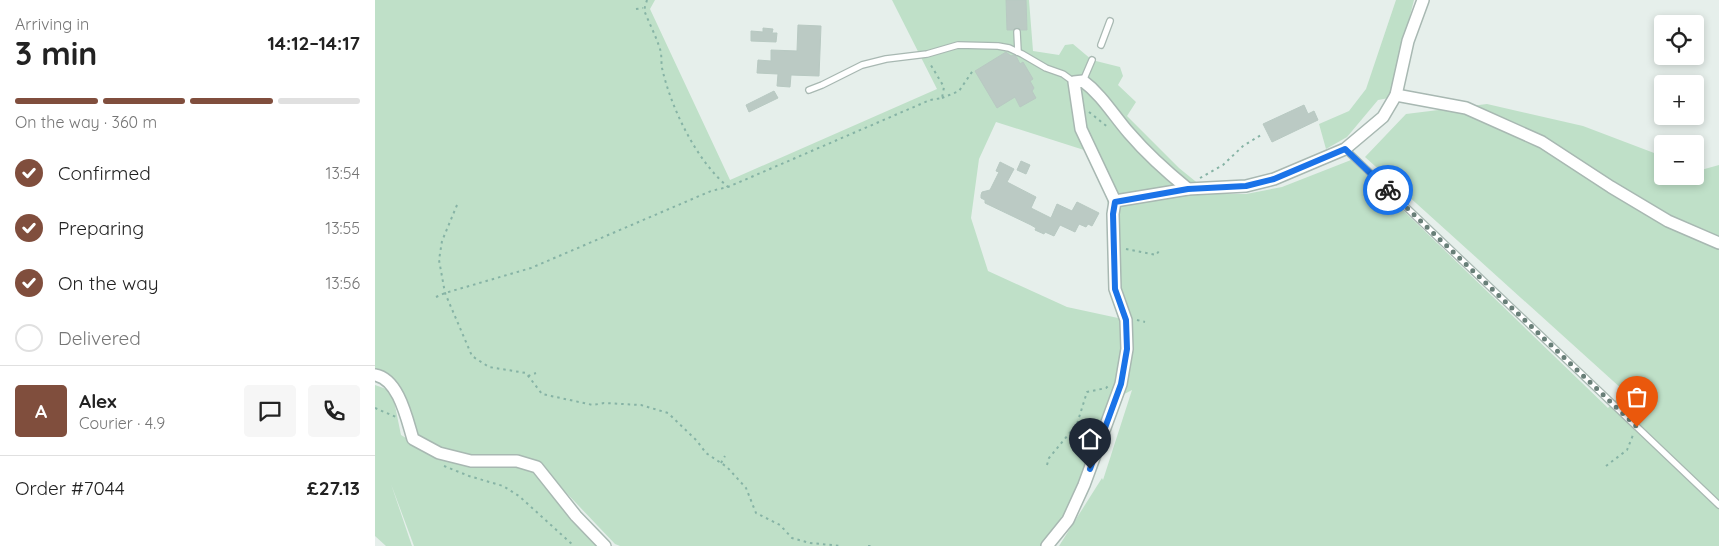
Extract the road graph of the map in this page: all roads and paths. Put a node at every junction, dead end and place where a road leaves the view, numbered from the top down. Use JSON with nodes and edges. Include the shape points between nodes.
{"nodes":[{"id":1,"x":647,"y":0,"type":"edge"},
{"id":2,"x":1423,"y":0,"type":"edge"},
{"id":3,"x":644,"y":8,"type":"junction"},
{"id":4,"x":636,"y":9,"type":"dead end"},
{"id":5,"x":1110,"y":21,"type":"dead end"},
{"id":6,"x":1017,"y":32,"type":"dead end"},
{"id":7,"x":1101,"y":45,"type":"dead end"},
{"id":8,"x":934,"y":52,"type":"junction"},
{"id":9,"x":1018,"y":52,"type":"junction"},
{"id":10,"x":1092,"y":60,"type":"dead end"},
{"id":11,"x":974,"y":69,"type":"dead end"},
{"id":12,"x":1078,"y":82,"type":"junction"},
{"id":13,"x":809,"y":90,"type":"dead end"},
{"id":14,"x":1396,"y":95,"type":"junction"},
{"id":15,"x":942,"y":98,"type":"junction"},
{"id":16,"x":1261,"y":135,"type":"dead end"},
{"id":17,"x":1345,"y":149,"type":"junction"},
{"id":18,"x":729,"y":187,"type":"junction"},
{"id":19,"x":1191,"y":189,"type":"junction"},
{"id":20,"x":1115,"y":202,"type":"junction"},
{"id":21,"x":457,"y":205,"type":"dead end"},
{"id":22,"x":1719,"y":243,"type":"edge"},
{"id":23,"x":1114,"y":247,"type":"junction"},
{"id":24,"x":1159,"y":250,"type":"dead end"},
{"id":25,"x":445,"y":293,"type":"junction"},
{"id":26,"x":436,"y":297,"type":"dead end"},
{"id":27,"x":536,"y":373,"type":"dead end"},
{"id":28,"x":375,"y":375,"type":"edge"},
{"id":29,"x":528,"y":376,"type":"junction"},
{"id":30,"x":1111,"y":383,"type":"dead end"},
{"id":31,"x":375,"y":408,"type":"edge"},
{"id":32,"x":399,"y":418,"type":"dead end"},
{"id":33,"x":1637,"y":427,"type":"junction"},
{"id":34,"x":725,"y":456,"type":"dead end"},
{"id":35,"x":721,"y":463,"type":"junction"},
{"id":36,"x":1047,"y":465,"type":"dead end"},
{"id":37,"x":442,"y":466,"type":"dead end"},
{"id":38,"x":1605,"y":466,"type":"dead end"},
{"id":39,"x":1719,"y":505,"type":"edge"},
{"id":40,"x":573,"y":546,"type":"edge"},
{"id":41,"x":605,"y":546,"type":"edge"},
{"id":42,"x":842,"y":546,"type":"edge"},
{"id":43,"x":868,"y":546,"type":"edge"},
{"id":44,"x":874,"y":546,"type":"edge"},
{"id":45,"x":1047,"y":546,"type":"edge"}],
"edges":[{"from":1,"to":3,"type":"path"},
{"from":2,"to":14,"type":"street","via":[[1408,41]]},
{"from":3,"to":4,"type":"path"},
{"from":3,"to":18,"type":"path","via":[[661,51],[662,67],[675,108],[701,156]]},
{"from":5,"to":7,"type":"lane"},
{"from":6,"to":9,"type":"lane"},
{"from":8,"to":9,"type":"lane","via":[[965,45],[998,46]]},
{"from":8,"to":13,"type":"lane","via":[[863,65]]},
{"from":8,"to":15,"type":"path","via":[[928,60],[944,88]]},
{"from":9,"to":12,"type":"lane"},
{"from":10,"to":12,"type":"lane"},
{"from":11,"to":15,"type":"path","via":[[959,91]]},
{"from":12,"to":19,"type":"street","via":[[1093,88],[1159,165]]},
{"from":12,"to":20,"type":"street","via":[[1081,130]]},
{"from":14,"to":17,"type":"street","via":[[1383,117]]},
{"from":14,"to":22,"type":"street","via":[[1466,108],[1542,142],[1668,221]]},
{"from":15,"to":18,"type":"path","via":[[930,100]]},
{"from":16,"to":19,"type":"path","via":[[1243,146],[1223,166],[1201,177]]},
{"from":17,"to":19,"type":"street","via":[[1274,179],[1246,186]]},
{"from":17,"to":33,"type":"lane"},
{"from":18,"to":25,"type":"path","via":[[711,190],[531,268]]},
{"from":19,"to":20,"type":"street"},
{"from":20,"to":23,"type":"street"},
{"from":21,"to":25,"type":"path","via":[[442,242],[439,260]]},
{"from":23,"to":24,"type":"path","via":[[1157,255]]},
{"from":23,"to":45,"type":"street","via":[[1115,289],[1126,320],[1127,349],[1121,384],[1084,485],[1068,520]]},
{"from":25,"to":26,"type":"path"},
{"from":25,"to":29,"type":"path","via":[[472,356],[489,367]]},
{"from":27,"to":29,"type":"path"},
{"from":28,"to":41,"type":"street","via":[[395,389],[413,440],[439,453],[471,461],[517,461],[537,467]]},
{"from":29,"to":35,"type":"path","via":[[542,394],[593,405],[641,405],[668,413],[706,453]]},
{"from":30,"to":36,"type":"path","via":[[1106,388],[1087,392],[1077,424],[1049,458]]},
{"from":31,"to":32,"type":"path"},
{"from":33,"to":38,"type":"path","via":[[1627,450]]},
{"from":33,"to":39,"type":"lane"},
{"from":34,"to":35,"type":"path"},
{"from":35,"to":42,"type":"path","via":[[746,488],[756,513],[780,525],[792,538],[810,544]]},
{"from":37,"to":40,"type":"path","via":[[503,486],[519,496]]},
{"from":43,"to":44,"type":"path"}]}
